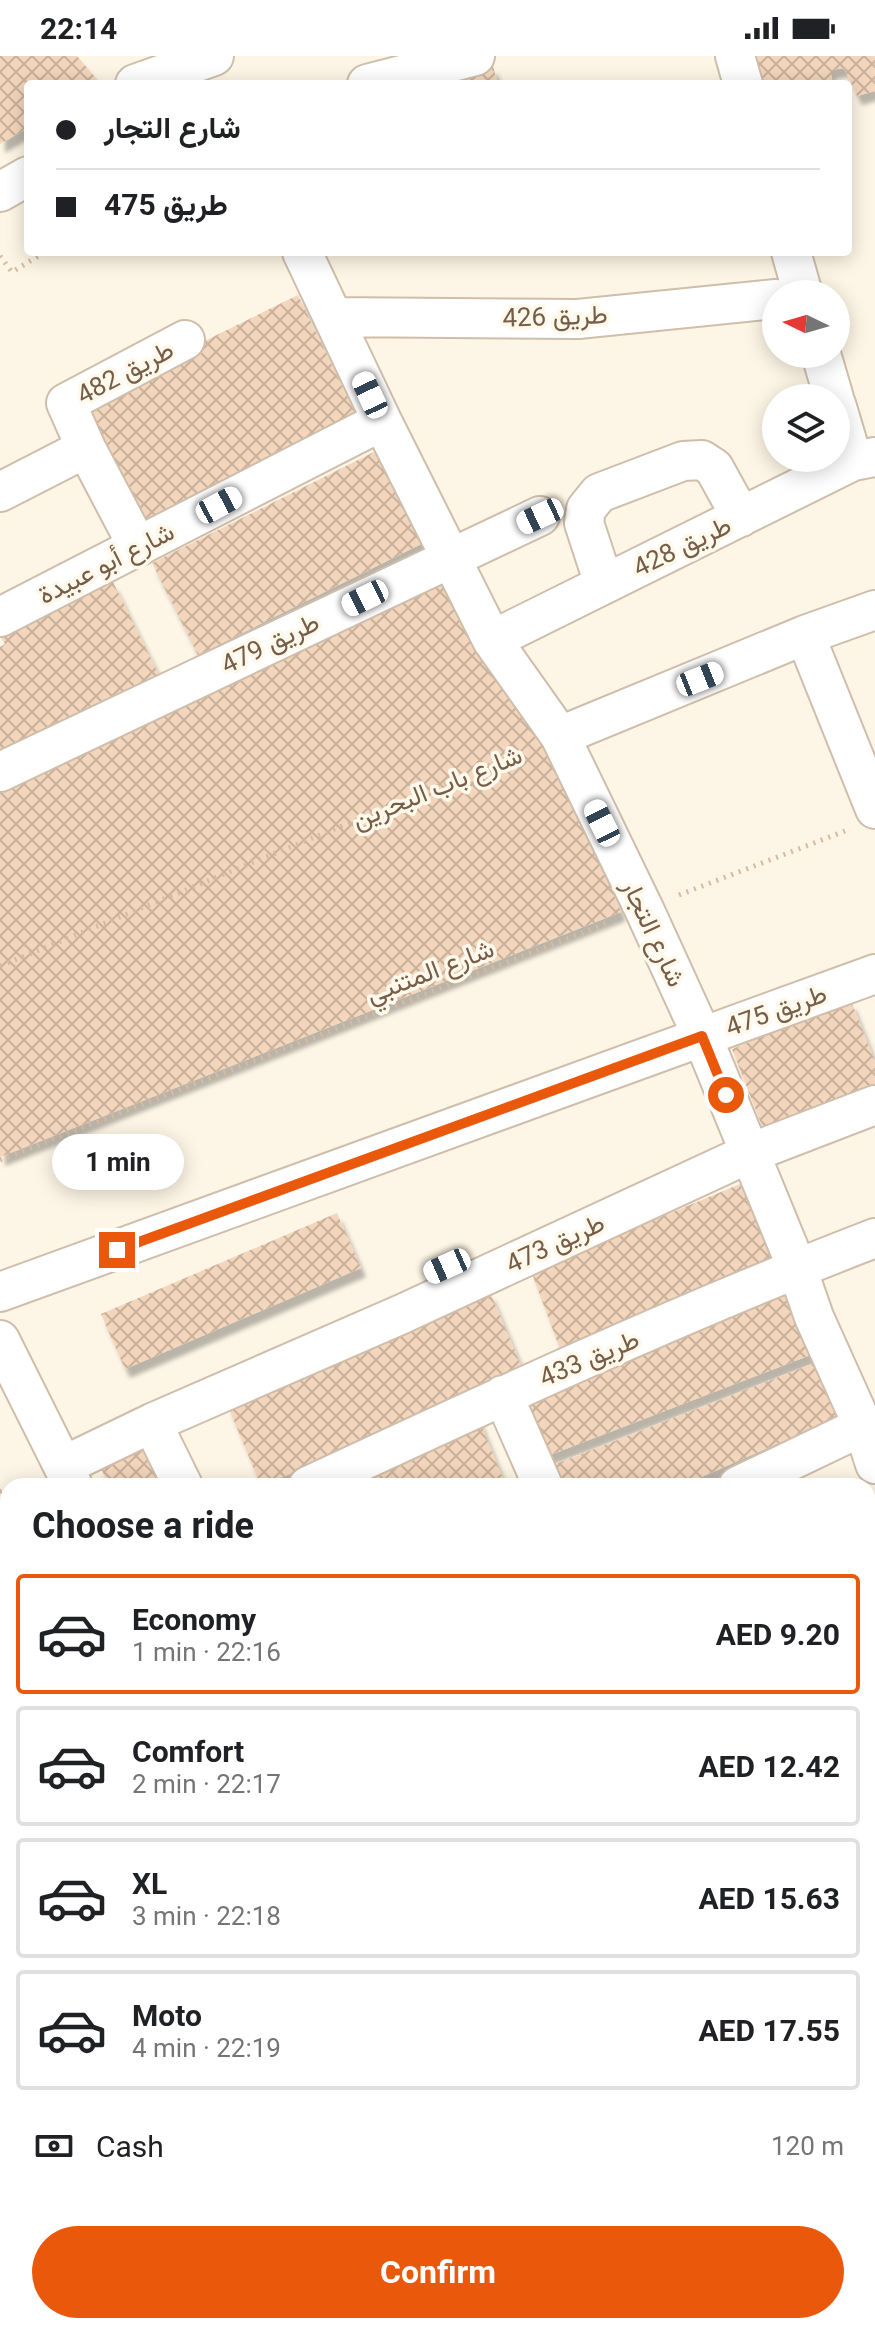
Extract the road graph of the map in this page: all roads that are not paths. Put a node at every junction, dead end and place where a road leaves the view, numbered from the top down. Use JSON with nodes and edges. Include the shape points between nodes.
{"nodes":[{"id":1,"x":216,"y":56,"type":"edge"},
{"id":2,"x":475,"y":56,"type":"edge"},
{"id":3,"x":735,"y":56,"type":"edge"},
{"id":4,"x":129,"y":74,"type":"edge"},
{"id":5,"x":226,"y":80,"type":"edge"},
{"id":6,"x":382,"y":80,"type":"edge"},
{"id":7,"x":742,"y":80,"type":"edge"},
{"id":8,"x":24,"y":178,"type":"edge"},
{"id":9,"x":0,"y":192,"type":"edge"},
{"id":10,"x":304,"y":256,"type":"edge"},
{"id":11,"x":792,"y":256,"type":"edge"},
{"id":12,"x":799,"y":280,"type":"edge"},
{"id":13,"x":762,"y":300,"type":"edge"},
{"id":14,"x":333,"y":317,"type":"junction"},
{"id":15,"x":185,"y":340,"type":"dead end"},
{"id":16,"x":382,"y":421,"type":"junction"},
{"id":17,"x":850,"y":432,"type":"edge"},
{"id":18,"x":86,"y":448,"type":"junction"},
{"id":19,"x":864,"y":459,"type":"edge"},
{"id":20,"x":0,"y":492,"type":"edge"},
{"id":21,"x":540,"y":516,"type":"dead end"},
{"id":22,"x":741,"y":517,"type":"junction"},
{"id":23,"x":138,"y":547,"type":"junction"},
{"id":24,"x":449,"y":558,"type":"junction"},
{"id":25,"x":604,"y":584,"type":"junction"},
{"id":26,"x":875,"y":610,"type":"edge"},
{"id":27,"x":0,"y":617,"type":"edge"},
{"id":28,"x":805,"y":635,"type":"junction"},
{"id":29,"x":492,"y":640,"type":"junction"},
{"id":30,"x":560,"y":736,"type":"junction"},
{"id":31,"x":0,"y":772,"type":"edge"},
{"id":32,"x":860,"y":819,"type":"edge"},
{"id":33,"x":875,"y":974,"type":"edge"},
{"id":34,"x":702,"y":1036,"type":"junction"},
{"id":35,"x":875,"y":1105,"type":"edge"},
{"id":36,"x":750,"y":1153,"type":"junction"},
{"id":37,"x":875,"y":1238,"type":"edge"},
{"id":38,"x":447,"y":1266,"type":"dead end"},
{"id":39,"x":797,"y":1268,"type":"junction"},
{"id":40,"x":0,"y":1292,"type":"edge"},
{"id":41,"x":397,"y":1303,"type":"junction"},
{"id":42,"x":347,"y":1313,"type":"dead end"},
{"id":43,"x":0,"y":1340,"type":"edge"},
{"id":44,"x":503,"y":1395,"type":"junction"},
{"id":45,"x":152,"y":1423,"type":"junction"},
{"id":46,"x":863,"y":1426,"type":"junction"},
{"id":47,"x":875,"y":1464,"type":"edge"},
{"id":48,"x":68,"y":1476,"type":"edge"},
{"id":49,"x":179,"y":1478,"type":"edge"},
{"id":50,"x":325,"y":1478,"type":"edge"},
{"id":51,"x":539,"y":1478,"type":"edge"},
{"id":52,"x":756,"y":1478,"type":"edge"}],
"edges":[{"from":1,"to":4,"type":"street"},
{"from":1,"to":5,"type":"street"},
{"from":2,"to":6,"type":"street"},
{"from":3,"to":7,"type":"street"},
{"from":8,"to":9,"type":"street"},
{"from":10,"to":14,"type":"street","name":"شارع التجار"},
{"from":11,"to":12,"type":"street"},
{"from":13,"to":14,"type":"street","name":"طريق 426","via":[[578,319]]},
{"from":14,"to":16,"type":"street","name":"شارع التجار"},
{"from":15,"to":18,"type":"street","name":"طريق 482","via":[[66,403]]},
{"from":16,"to":23,"type":"street","name":"شارع أبو عبيدة"},
{"from":16,"to":24,"type":"street","name":"شارع التجار"},
{"from":17,"to":19,"type":"street"},
{"from":18,"to":20,"type":"street","name":"طريق 482"},
{"from":18,"to":23,"type":"street","name":"طريق 482"},
{"from":19,"to":22,"type":"street","name":"طريق 428"},
{"from":21,"to":24,"type":"street","name":"طريق 479"},
{"from":22,"to":25,"type":"street","name":"طريق 428"},
{"from":22,"to":25,"type":"street","via":[[714,468],[702,460],[683,461],[599,493],[586,509],[584,523]]},
{"from":23,"to":27,"type":"street","name":"شارع أبو عبيدة"},
{"from":24,"to":29,"type":"street","name":"شارع التجار"},
{"from":24,"to":31,"type":"street","name":"طريق 479"},
{"from":25,"to":29,"type":"street","name":"طريق 428"},
{"from":26,"to":28,"type":"street"},
{"from":28,"to":30,"type":"street"},
{"from":28,"to":32,"type":"street"},
{"from":29,"to":30,"type":"street","name":"شارع التجار"},
{"from":30,"to":34,"type":"street","name":"شارع التجار"},
{"from":33,"to":34,"type":"street","name":"طريق 475"},
{"from":34,"to":36,"type":"street","name":"شارع التجار"},
{"from":34,"to":40,"type":"street","name":"طريق 475"},
{"from":35,"to":36,"type":"street","name":"طريق 473"},
{"from":36,"to":39,"type":"street","name":"شارع التجار"},
{"from":36,"to":41,"type":"street","name":"طريق 473"},
{"from":37,"to":39,"type":"street","name":"طريق 433"},
{"from":38,"to":41,"type":"street"},
{"from":39,"to":44,"type":"street","name":"طريق 433"},
{"from":39,"to":46,"type":"street","name":"شارع التجار"},
{"from":41,"to":42,"type":"street"},
{"from":41,"to":45,"type":"street","name":"طريق 473"},
{"from":43,"to":48,"type":"street"},
{"from":44,"to":50,"type":"street","name":"طريق 433"},
{"from":44,"to":51,"type":"street"},
{"from":45,"to":48,"type":"street","name":"طريق 473"},
{"from":45,"to":49,"type":"street"},
{"from":46,"to":47,"type":"street","name":"شارع التجار"},
{"from":46,"to":52,"type":"street"}]}
